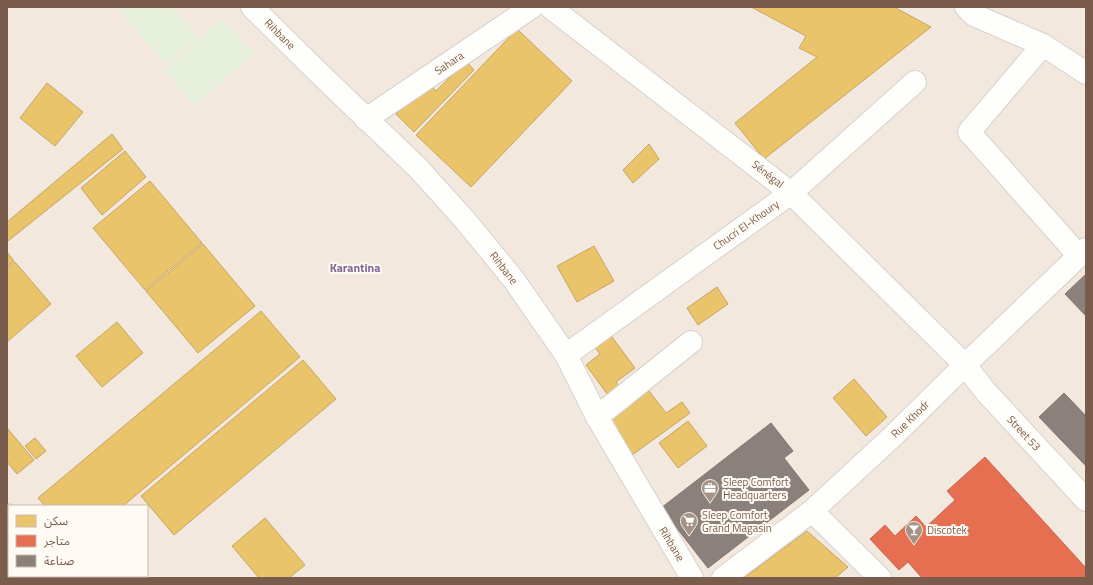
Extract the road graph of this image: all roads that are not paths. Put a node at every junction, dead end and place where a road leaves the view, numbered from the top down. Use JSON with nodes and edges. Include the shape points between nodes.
{"nodes":[{"id":1,"x":252,"y":7,"type":"edge"},
{"id":2,"x":550,"y":7,"type":"edge"},
{"id":3,"x":966,"y":7,"type":"edge"},
{"id":4,"x":524,"y":9,"type":"edge"},
{"id":5,"x":1043,"y":45,"type":"junction"},
{"id":6,"x":1086,"y":72,"type":"edge"},
{"id":7,"x":915,"y":82,"type":"dead end"},
{"id":8,"x":366,"y":119,"type":"junction"},
{"id":9,"x":791,"y":193,"type":"junction"},
{"id":10,"x":1082,"y":252,"type":"edge"},
{"id":11,"x":691,"y":342,"type":"dead end"},
{"id":12,"x":566,"y":355,"type":"junction"},
{"id":13,"x":965,"y":365,"type":"junction"},
{"id":14,"x":597,"y":417,"type":"junction"},
{"id":15,"x":1086,"y":500,"type":"edge"},
{"id":16,"x":812,"y":511,"type":"junction"},
{"id":17,"x":692,"y":578,"type":"edge"},
{"id":18,"x":723,"y":578,"type":"edge"},
{"id":19,"x":880,"y":578,"type":"edge"}],
"edges":[{"from":1,"to":8,"type":"street","name":"Rihbane"},
{"from":2,"to":9,"type":"street","name":"Sénégal"},
{"from":3,"to":5,"type":"street","via":[[974,15]]},
{"from":4,"to":8,"type":"street","name":"Sahara"},
{"from":5,"to":6,"type":"street"},
{"from":5,"to":10,"type":"street","via":[[969,132]]},
{"from":7,"to":9,"type":"street","name":"Chucri El-Khoury"},
{"from":8,"to":12,"type":"street","name":"Rihbane","via":[[418,168],[464,219],[514,280]]},
{"from":9,"to":12,"type":"street","name":"Chucri El-Khoury"},
{"from":9,"to":13,"type":"street","name":"Sénégal"},
{"from":10,"to":13,"type":"street","name":"Rue Khodr"},
{"from":11,"to":14,"type":"street"},
{"from":12,"to":14,"type":"street","name":"Rihbane"},
{"from":13,"to":15,"type":"street","name":"Street 53","via":[[986,392]]},
{"from":13,"to":16,"type":"street","name":"Rue Khodr"},
{"from":14,"to":17,"type":"street","name":"Rihbane"},
{"from":16,"to":18,"type":"street","name":"Rue Khodr"},
{"from":16,"to":19,"type":"street"}]}
